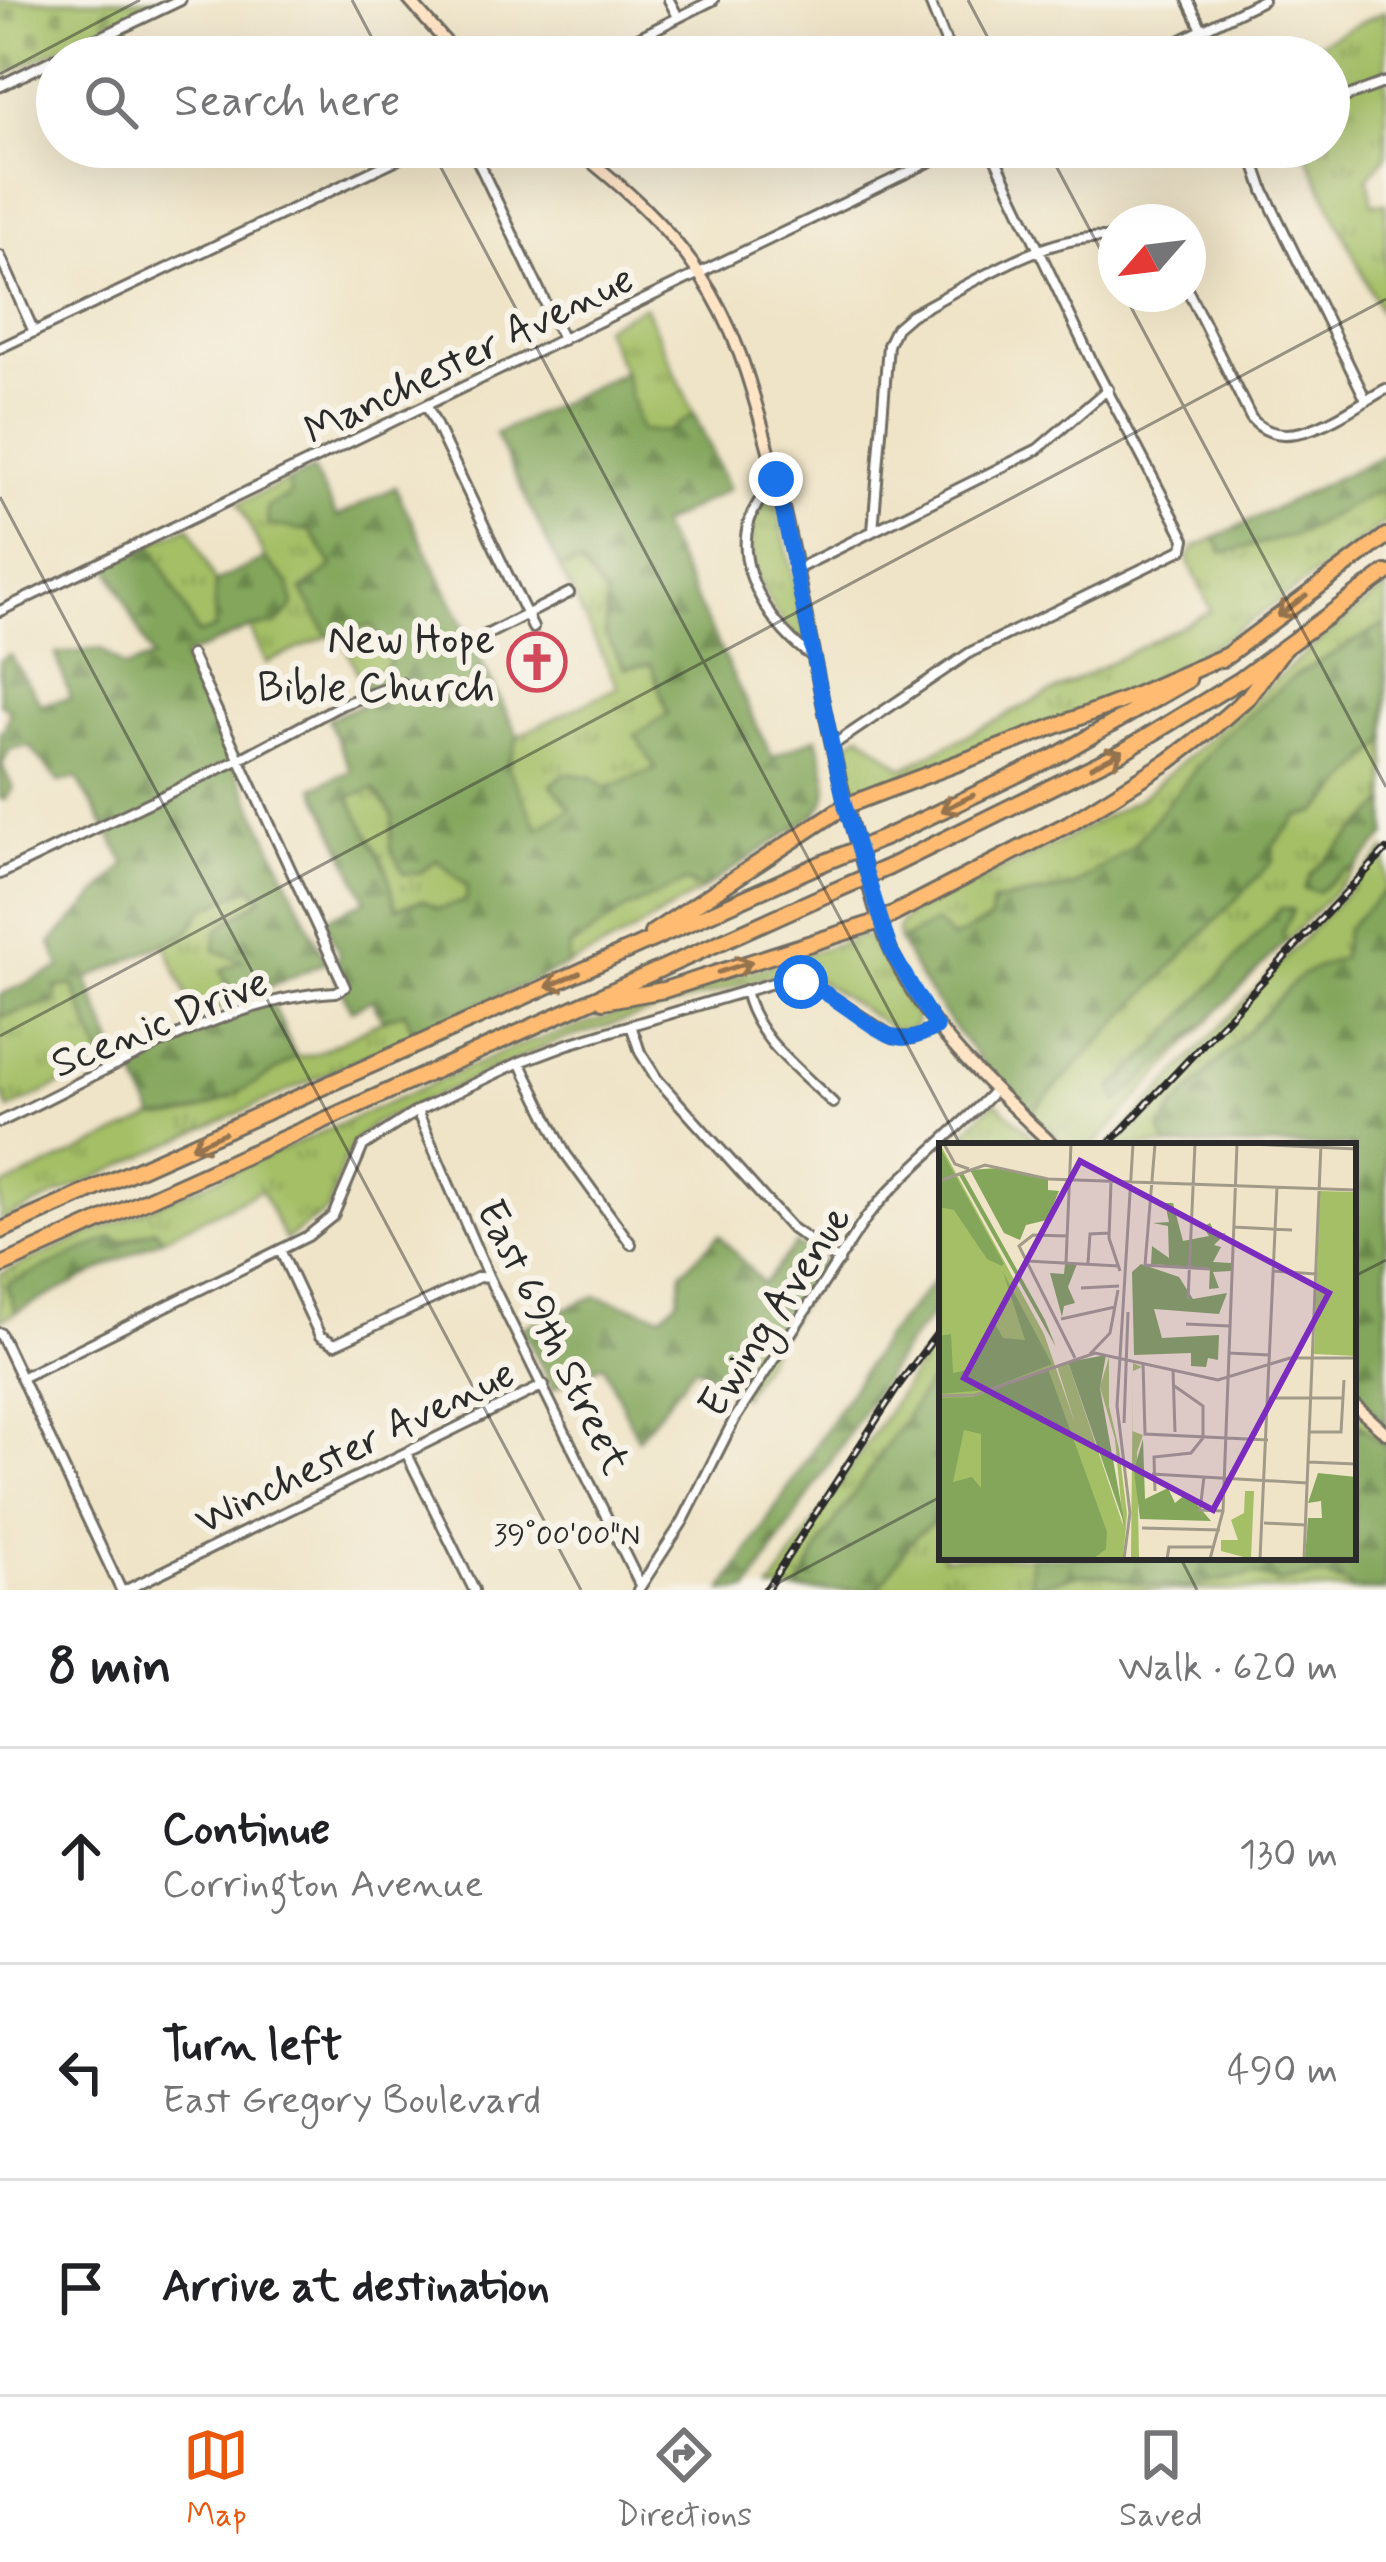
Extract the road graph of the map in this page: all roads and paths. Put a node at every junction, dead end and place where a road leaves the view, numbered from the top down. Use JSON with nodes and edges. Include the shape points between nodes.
{"nodes":[{"id":1,"x":180,"y":0,"type":"edge"},
{"id":2,"x":409,"y":0,"type":"edge"},
{"id":3,"x":669,"y":0,"type":"edge"},
{"id":4,"x":713,"y":0,"type":"edge"},
{"id":5,"x":929,"y":0,"type":"edge"},
{"id":6,"x":1188,"y":0,"type":"edge"},
{"id":7,"x":1263,"y":0,"type":"edge"},
{"id":8,"x":678,"y":17,"type":"junction"},
{"id":9,"x":1202,"y":30,"type":"junction"},
{"id":10,"x":105,"y":36,"type":"edge"},
{"id":11,"x":441,"y":36,"type":"edge"},
{"id":12,"x":641,"y":36,"type":"edge"},
{"id":13,"x":944,"y":36,"type":"edge"},
{"id":14,"x":1190,"y":36,"type":"edge"},
{"id":15,"x":1205,"y":36,"type":"edge"},
{"id":16,"x":36,"y":69,"type":"edge"},
{"id":17,"x":1386,"y":82,"type":"edge"},
{"id":18,"x":0,"y":86,"type":"edge"},
{"id":19,"x":1350,"y":95,"type":"edge"},
{"id":20,"x":379,"y":168,"type":"edge"},
{"id":21,"x":481,"y":168,"type":"edge"},
{"id":22,"x":600,"y":168,"type":"edge"},
{"id":23,"x":917,"y":168,"type":"edge"},
{"id":24,"x":1000,"y":168,"type":"edge"},
{"id":25,"x":1257,"y":168,"type":"edge"},
{"id":26,"x":1098,"y":240,"type":"edge"},
{"id":27,"x":1040,"y":250,"type":"junction"},
{"id":28,"x":0,"y":256,"type":"edge"},
{"id":29,"x":700,"y":275,"type":"junction"},
{"id":30,"x":1198,"y":312,"type":"edge"},
{"id":31,"x":34,"y":332,"type":"junction"},
{"id":32,"x":563,"y":340,"type":"junction"},
{"id":33,"x":0,"y":348,"type":"edge"},
{"id":34,"x":1108,"y":389,"type":"junction"},
{"id":35,"x":1386,"y":389,"type":"edge"},
{"id":36,"x":1366,"y":400,"type":"junction"},
{"id":37,"x":428,"y":406,"type":"junction"},
{"id":38,"x":776,"y":479,"type":"junction"},
{"id":39,"x":873,"y":531,"type":"junction"},
{"id":40,"x":1386,"y":536,"type":"edge"},
{"id":41,"x":797,"y":569,"type":"junction"},
{"id":42,"x":1386,"y":573,"type":"edge"},
{"id":43,"x":569,"y":593,"type":"dead end"},
{"id":44,"x":0,"y":611,"type":"edge"},
{"id":45,"x":526,"y":615,"type":"junction"},
{"id":46,"x":533,"y":628,"type":"dead end"},
{"id":47,"x":484,"y":636,"type":"dead end"},
{"id":48,"x":1284,"y":648,"type":"junction"},
{"id":49,"x":1230,"y":653,"type":"junction"},
{"id":50,"x":191,"y":655,"type":"dead end"},
{"id":51,"x":814,"y":657,"type":"junction"},
{"id":52,"x":401,"y":683,"type":"dead end"},
{"id":53,"x":832,"y":745,"type":"junction"},
{"id":54,"x":240,"y":759,"type":"junction"},
{"id":55,"x":845,"y":806,"type":"junction"},
{"id":56,"x":0,"y":874,"type":"edge"},
{"id":57,"x":880,"y":921,"type":"junction"},
{"id":58,"x":622,"y":953,"type":"junction"},
{"id":59,"x":746,"y":990,"type":"junction"},
{"id":60,"x":580,"y":1005,"type":"junction"},
{"id":61,"x":631,"y":1025,"type":"junction"},
{"id":62,"x":937,"y":1028,"type":"junction"},
{"id":63,"x":520,"y":1062,"type":"junction"},
{"id":64,"x":995,"y":1090,"type":"junction"},
{"id":65,"x":833,"y":1102,"type":"dead end"},
{"id":66,"x":417,"y":1111,"type":"junction"},
{"id":67,"x":0,"y":1122,"type":"edge"},
{"id":68,"x":1051,"y":1143,"type":"edge"},
{"id":69,"x":0,"y":1231,"type":"edge"},
{"id":70,"x":631,"y":1244,"type":"dead end"},
{"id":71,"x":280,"y":1250,"type":"junction"},
{"id":72,"x":839,"y":1261,"type":"junction"},
{"id":73,"x":0,"y":1266,"type":"edge"},
{"id":74,"x":489,"y":1278,"type":"junction"},
{"id":75,"x":0,"y":1333,"type":"edge"},
{"id":76,"x":21,"y":1378,"type":"junction"},
{"id":77,"x":544,"y":1385,"type":"junction"},
{"id":78,"x":1356,"y":1407,"type":"edge"},
{"id":79,"x":1386,"y":1433,"type":"edge"},
{"id":80,"x":407,"y":1454,"type":"junction"},
{"id":81,"x":639,"y":1588,"type":"edge"},
{"id":82,"x":123,"y":1590,"type":"edge"},
{"id":83,"x":474,"y":1590,"type":"edge"}],
"edges":[{"from":1,"to":10,"type":"street"},
{"from":2,"to":11,"type":"main road"},
{"from":3,"to":8,"type":"street"},
{"from":4,"to":8,"type":"street"},
{"from":5,"to":13,"type":"street"},
{"from":6,"to":9,"type":"street"},
{"from":7,"to":9,"type":"street"},
{"from":8,"to":12,"type":"street"},
{"from":9,"to":14,"type":"street"},
{"from":9,"to":15,"type":"street"},
{"from":16,"to":18,"type":"street"},
{"from":17,"to":19,"type":"street"},
{"from":20,"to":31,"type":"street"},
{"from":21,"to":32,"type":"street"},
{"from":22,"to":29,"type":"main road","via":[[667,230]]},
{"from":23,"to":29,"type":"street","name":"Manchester Avenue"},
{"from":24,"to":27,"type":"street"},
{"from":25,"to":36,"type":"street"},
{"from":26,"to":27,"type":"street"},
{"from":27,"to":34,"type":"street"},
{"from":27,"to":39,"type":"street","via":[[896,328],[888,344]]},
{"from":28,"to":31,"type":"street"},
{"from":29,"to":32,"type":"street","name":"Manchester Avenue"},
{"from":29,"to":38,"type":"main road","via":[[746,365]]},
{"from":30,"to":36,"type":"street","via":[[1251,418],[1268,434],[1298,435]]},
{"from":31,"to":33,"type":"street"},
{"from":32,"to":37,"type":"street","name":"Manchester Avenue"},
{"from":34,"to":39,"type":"street","via":[[1038,449]]},
{"from":34,"to":53,"type":"street","via":[[1185,539],[1183,549],[971,652]]},
{"from":35,"to":36,"type":"street"},
{"from":37,"to":44,"type":"street","name":"Manchester Avenue"},
{"from":37,"to":45,"type":"street"},
{"from":38,"to":41,"type":"main road"},
{"from":38,"to":51,"type":"street","via":[[747,526],[748,560],[772,619]]},
{"from":39,"to":41,"type":"street"},
{"from":40,"to":49,"type":"highway","one_way":true},
{"from":41,"to":51,"type":"main road"},
{"from":42,"to":48,"type":"highway"},
{"from":43,"to":45,"type":"street"},
{"from":45,"to":46,"type":"street"},
{"from":45,"to":47,"type":"street"},
{"from":48,"to":57,"type":"highway","via":[[1248,697],[1169,761],[1068,824]]},
{"from":60,"to":48,"type":"highway","one_way":true,"bridge":true,"via":[[890,867],[1122,752]]},
{"from":49,"to":55,"type":"highway"},
{"from":49,"to":58,"type":"highway","one_way":true,"bridge":true,"via":[[1107,729]]},
{"from":50,"to":54,"type":"street"},
{"from":51,"to":53,"type":"main road"},
{"from":52,"to":54,"type":"street"},
{"from":53,"to":55,"type":"main road"},
{"from":54,"to":56,"type":"street"},
{"from":54,"to":67,"type":"street","name":"Scenic Drive","via":[[345,987],[255,1006]]},
{"from":55,"to":57,"type":"main road"},
{"from":55,"to":58,"type":"highway"},
{"from":60,"to":57,"type":"highway","one_way":true,"via":[[664,990]]},
{"from":57,"to":62,"type":"main road"},
{"from":58,"to":69,"type":"highway","one_way":true},
{"from":59,"to":61,"type":"street"},
{"from":59,"to":62,"type":"street","via":[[801,982],[893,1037]]},
{"from":59,"to":65,"type":"street","via":[[760,1031]]},
{"from":60,"to":73,"type":"highway"},
{"from":61,"to":63,"type":"street"},
{"from":61,"to":72,"type":"street","via":[[657,1079],[790,1227]]},
{"from":62,"to":64,"type":"main road"},
{"from":63,"to":66,"type":"street"},
{"from":63,"to":70,"type":"street","via":[[565,1153]]},
{"from":64,"to":68,"type":"main road"},
{"from":64,"to":72,"type":"street","name":"Ewing Avenue","via":[[885,1194]]},
{"from":66,"to":71,"type":"street","via":[[363,1145],[333,1216]]},
{"from":66,"to":74,"type":"street","name":"East 69th Street"},
{"from":71,"to":74,"type":"street","via":[[320,1336],[331,1343]]},
{"from":71,"to":76,"type":"street"},
{"from":72,"to":81,"type":"street","name":"Ewing Avenue","via":[[734,1420]]},
{"from":74,"to":77,"type":"street","name":"East 69th Street"},
{"from":75,"to":76,"type":"street"},
{"from":76,"to":82,"type":"street"},
{"from":77,"to":80,"type":"street","name":"Winchester Avenue"},
{"from":77,"to":81,"type":"street","name":"East 69th Street"},
{"from":78,"to":79,"type":"main road"},
{"from":80,"to":82,"type":"street","name":"Winchester Avenue"},
{"from":80,"to":83,"type":"street"}]}
